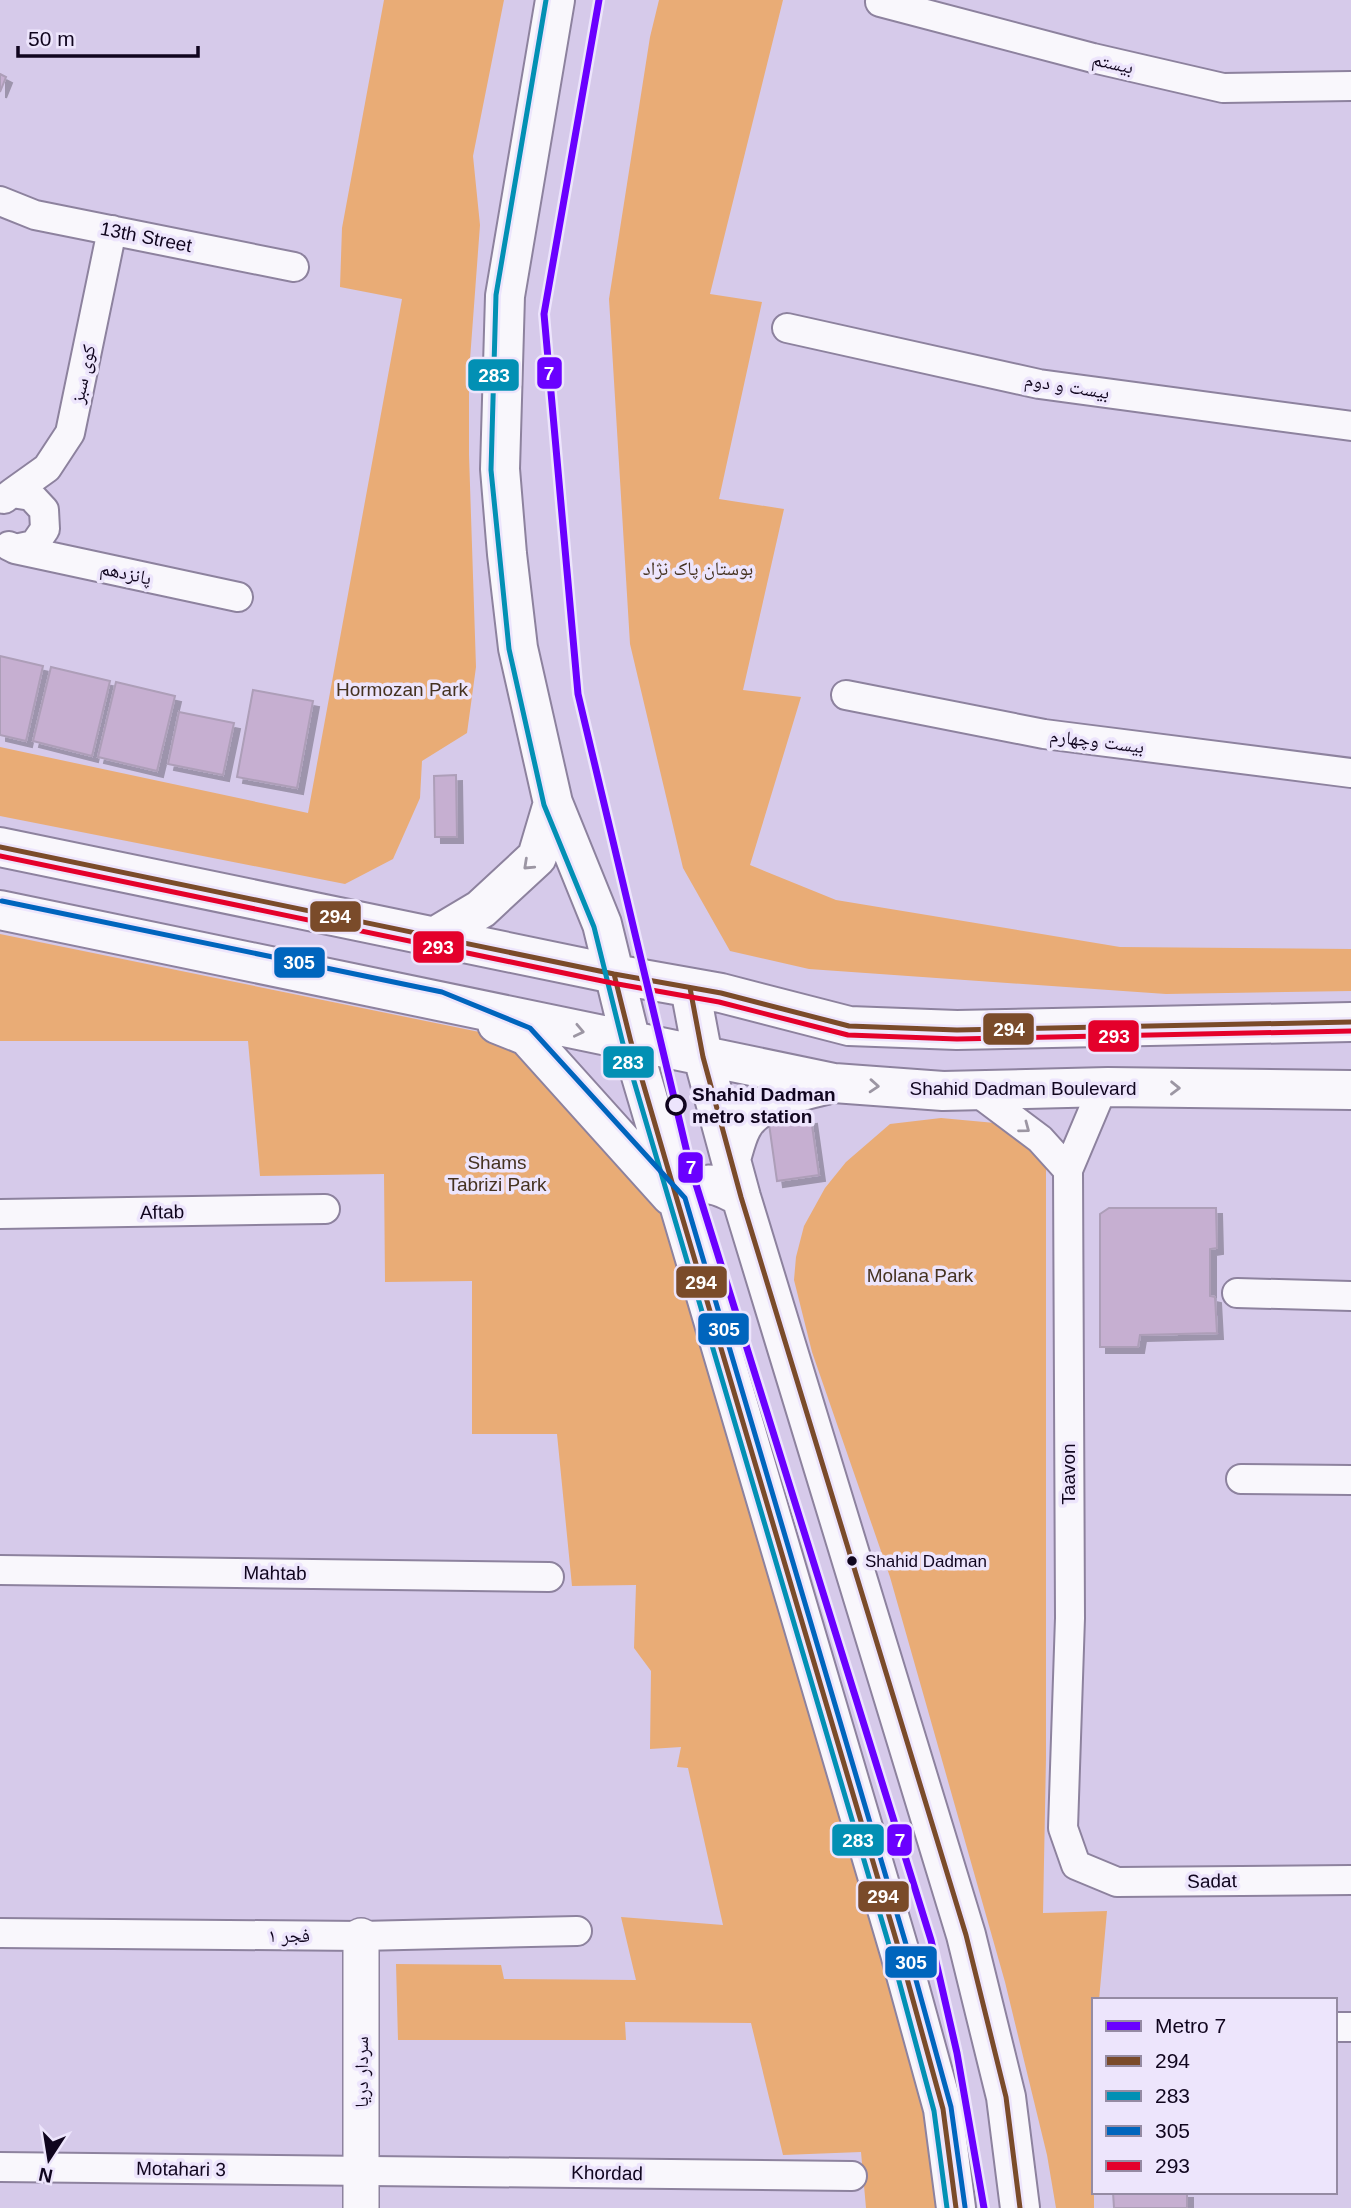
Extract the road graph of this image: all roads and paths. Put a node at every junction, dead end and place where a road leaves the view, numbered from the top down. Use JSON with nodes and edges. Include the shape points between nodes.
{"nodes":[{"id":1,"x":555,"y":0,"type":"edge"},
{"id":2,"x":880,"y":2,"type":"dead end"},
{"id":3,"x":1351,"y":86,"type":"edge"},
{"id":4,"x":0,"y":201,"type":"edge"},
{"id":5,"x":112,"y":230,"type":"junction"},
{"id":6,"x":294,"y":267,"type":"dead end"},
{"id":7,"x":787,"y":328,"type":"dead end"},
{"id":8,"x":1351,"y":426,"type":"edge"},
{"id":9,"x":6,"y":497,"type":"edge"},
{"id":10,"x":7,"y":545,"type":"edge"},
{"id":11,"x":237,"y":597,"type":"dead end"},
{"id":12,"x":846,"y":695,"type":"dead end"},
{"id":13,"x":1351,"y":774,"type":"edge"},
{"id":14,"x":552,"y":803,"type":"junction"},
{"id":15,"x":0,"y":847,"type":"edge"},
{"id":16,"x":0,"y":910,"type":"edge"},
{"id":17,"x":434,"y":937,"type":"junction"},
{"id":18,"x":614,"y":974,"type":"junction"},
{"id":19,"x":690,"y":988,"type":"junction"},
{"id":20,"x":440,"y":1001,"type":"junction"},
{"id":21,"x":1351,"y":1022,"type":"edge"},
{"id":22,"x":631,"y":1042,"type":"junction"},
{"id":23,"x":703,"y":1057,"type":"junction"},
{"id":24,"x":834,"y":1083,"type":"junction"},
{"id":25,"x":1103,"y":1087,"type":"junction"},
{"id":26,"x":1351,"y":1090,"type":"edge"},
{"id":27,"x":976,"y":1091,"type":"junction"},
{"id":28,"x":731,"y":1159,"type":"junction"},
{"id":29,"x":1068,"y":1170,"type":"junction"},
{"id":30,"x":741,"y":1197,"type":"junction"},
{"id":31,"x":678,"y":1203,"type":"junction"},
{"id":32,"x":325,"y":1209,"type":"dead end"},
{"id":33,"x":0,"y":1214,"type":"edge"},
{"id":34,"x":1237,"y":1293,"type":"dead end"},
{"id":35,"x":1351,"y":1296,"type":"edge"},
{"id":36,"x":1241,"y":1479,"type":"dead end"},
{"id":37,"x":1351,"y":1480,"type":"edge"},
{"id":38,"x":0,"y":1570,"type":"edge"},
{"id":39,"x":549,"y":1577,"type":"dead end"},
{"id":40,"x":1076,"y":1865,"type":"joint"},
{"id":41,"x":1351,"y":1880,"type":"edge"},
{"id":42,"x":578,"y":1931,"type":"dead end"},
{"id":43,"x":0,"y":1933,"type":"edge"},
{"id":44,"x":361,"y":1936,"type":"junction"},
{"id":45,"x":0,"y":2167,"type":"edge"},
{"id":46,"x":361,"y":2171,"type":"junction"},
{"id":47,"x":852,"y":2175,"type":"dead end"},
{"id":48,"x":361,"y":2208,"type":"edge"},
{"id":49,"x":956,"y":2208,"type":"edge"},
{"id":50,"x":1020,"y":2208,"type":"edge"}],
"edges":[{"from":1,"to":14,"type":"main road","via":[[505,296],[500,469],[518,648]]},
{"from":2,"to":3,"type":"street","name":"بیستم","via":[[1223,88]]},
{"from":4,"to":5,"type":"street","name":"13th Street","via":[[35,215]]},
{"from":5,"to":6,"type":"street","name":"13th Street"},
{"from":5,"to":9,"type":"street","name":"کوی سبز","via":[[70,433],[47,468]]},
{"from":7,"to":8,"type":"street","name":"بیست و دوم","via":[[1039,384]]},
{"from":9,"to":10,"type":"street","via":[[31,496],[44,510],[45,529],[34,545]]},
{"from":10,"to":11,"type":"street","name":"پانزدهم"},
{"from":12,"to":13,"type":"street","name":"بیست وچهارم","via":[[1044,734]]},
{"from":14,"to":17,"type":"main road","one_way":true,"via":[[537,856],[481,909]]},
{"from":14,"to":18,"type":"main road","via":[[602,924]]},
{"from":15,"to":17,"type":"main road"},
{"from":16,"to":20,"type":"main road","name":"Shahid Dadman Boulevard"},
{"from":17,"to":18,"type":"main road"},
{"from":18,"to":19,"type":"main road"},
{"from":18,"to":22,"type":"main road"},
{"from":19,"to":21,"type":"main road","via":[[849,1026],[957,1030]]},
{"from":19,"to":23,"type":"main road"},
{"from":20,"to":22,"type":"main road","name":"Shahid Dadman Boulevard","one_way":true},
{"from":20,"to":31,"type":"main road","via":[[527,1036]]},
{"from":22,"to":23,"type":"main road","name":"Shahid Dadman Boulevard"},
{"from":22,"to":31,"type":"main road"},
{"from":23,"to":24,"type":"main road","name":"Shahid Dadman Boulevard"},
{"from":23,"to":28,"type":"main road"},
{"from":24,"to":27,"type":"main road","name":"Shahid Dadman Boulevard","one_way":true},
{"from":24,"to":28,"type":"main road","via":[[788,1094],[759,1109],[742,1124]]},
{"from":25,"to":26,"type":"main road","name":"Shahid Dadman Boulevard","one_way":true},
{"from":25,"to":27,"type":"main road","name":"Shahid Dadman Boulevard"},
{"from":25,"to":29,"type":"street","name":"Taavon"},
{"from":27,"to":29,"type":"street","one_way":true,"via":[[1040,1139]]},
{"from":28,"to":30,"type":"main road"},
{"from":29,"to":40,"type":"street","name":"Taavon","via":[[1070,1618],[1063,1828]]},
{"from":30,"to":31,"type":"main road","via":[[722,1186],[704,1183]]},
{"from":30,"to":50,"type":"main road","via":[[966,1935],[1006,2097]]},
{"from":31,"to":49,"type":"main road","via":[[900,1953],[943,2109]]},
{"from":32,"to":33,"type":"street","name":"Aftab"},
{"from":34,"to":35,"type":"street"},
{"from":36,"to":37,"type":"street"},
{"from":38,"to":39,"type":"street","name":"Mahtab"},
{"from":40,"to":41,"type":"street","name":"Sadat","via":[[1117,1882]]},
{"from":42,"to":44,"type":"street","name":"فجر ۱"},
{"from":43,"to":44,"type":"street","name":"فجر ۱"},
{"from":44,"to":46,"type":"street","name":"سردار دریا"},
{"from":45,"to":46,"type":"street","name":"Motahari 3"},
{"from":46,"to":47,"type":"street","name":"Khordad"},
{"from":46,"to":48,"type":"street","name":"سردار دریا"}]}
